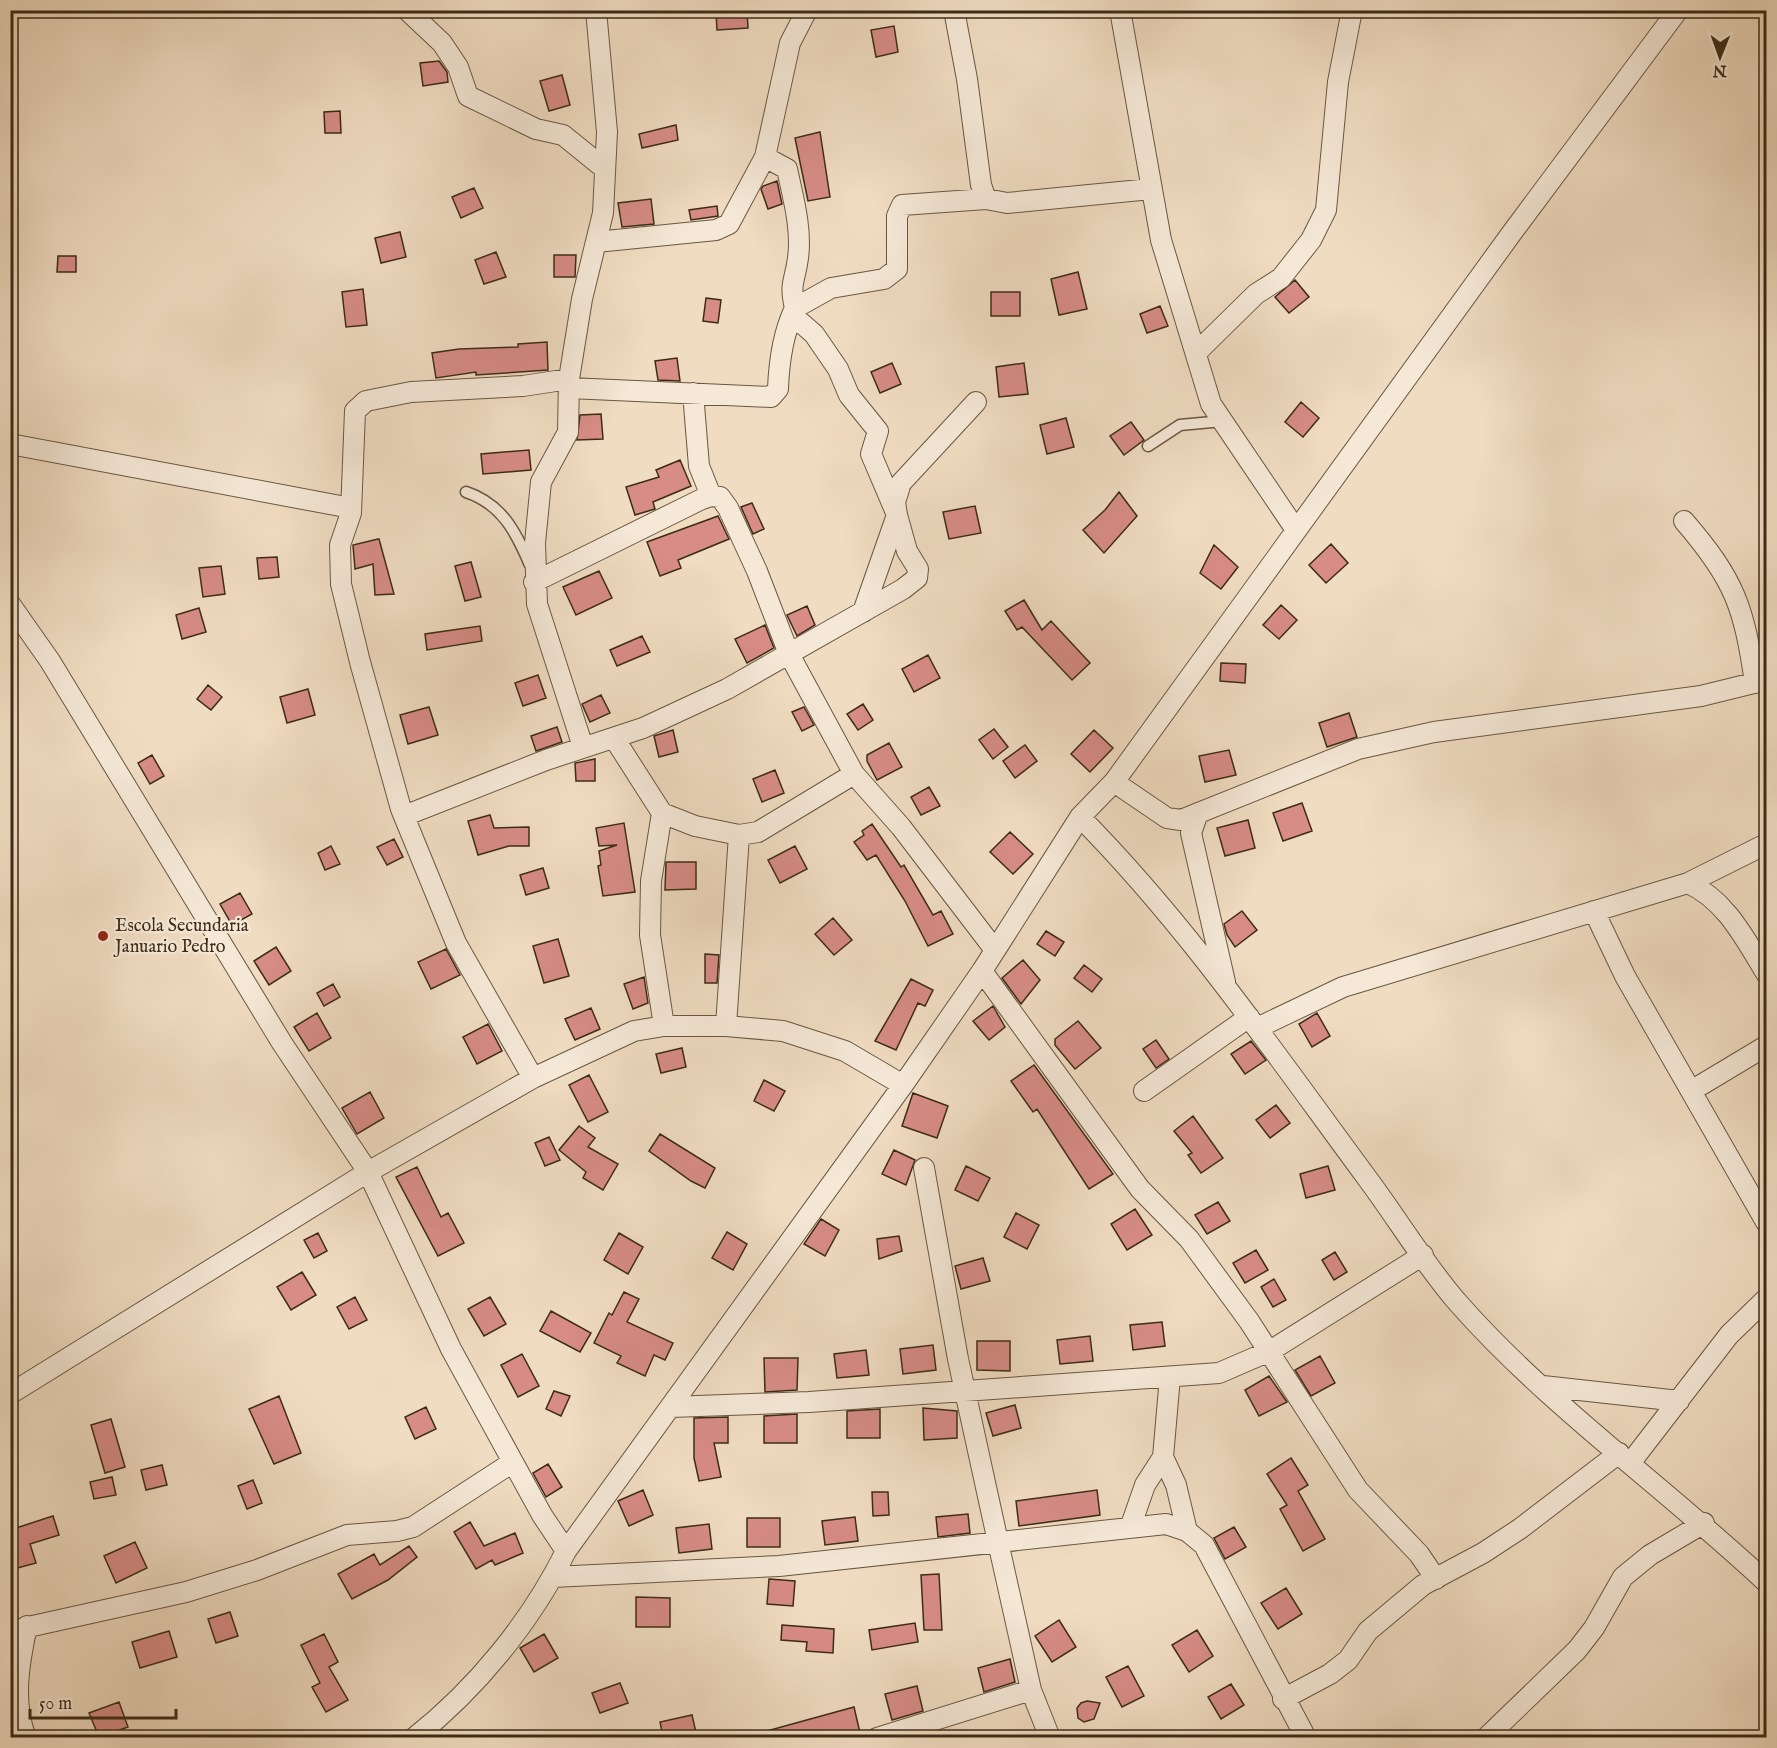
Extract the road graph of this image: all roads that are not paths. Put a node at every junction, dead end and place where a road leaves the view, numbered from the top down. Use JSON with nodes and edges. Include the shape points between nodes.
{"nodes":[{"id":1,"x":407,"y":10,"type":"edge"},
{"id":2,"x":596,"y":10,"type":"edge"},
{"id":3,"x":807,"y":10,"type":"edge"},
{"id":4,"x":954,"y":10,"type":"edge"},
{"id":5,"x":1119,"y":10,"type":"edge"},
{"id":6,"x":1352,"y":10,"type":"edge"},
{"id":7,"x":1678,"y":10,"type":"edge"},
{"id":8,"x":765,"y":157,"type":"junction"},
{"id":9,"x":605,"y":169,"type":"junction"},
{"id":10,"x":1151,"y":189,"type":"junction"},
{"id":11,"x":986,"y":199,"type":"junction"},
{"id":12,"x":596,"y":242,"type":"junction"},
{"id":13,"x":794,"y":312,"type":"junction"},
{"id":14,"x":1197,"y":352,"type":"junction"},
{"id":15,"x":569,"y":383,"type":"junction"},
{"id":16,"x":693,"y":393,"type":"junction"},
{"id":17,"x":976,"y":402,"type":"dead end"},
{"id":18,"x":1222,"y":421,"type":"junction"},
{"id":19,"x":10,"y":444,"type":"edge"},
{"id":20,"x":1148,"y":446,"type":"dead end"},
{"id":21,"x":466,"y":492,"type":"dead end"},
{"id":22,"x":711,"y":496,"type":"junction"},
{"id":23,"x":351,"y":508,"type":"junction"},
{"id":24,"x":897,"y":516,"type":"junction"},
{"id":25,"x":1684,"y":521,"type":"dead end"},
{"id":26,"x":1296,"y":530,"type":"junction"},
{"id":27,"x":534,"y":578,"type":"junction"},
{"id":28,"x":10,"y":604,"type":"edge"},
{"id":29,"x":862,"y":612,"type":"junction"},
{"id":30,"x":789,"y":654,"type":"junction"},
{"id":31,"x":1761,"y":682,"type":"edge"},
{"id":32,"x":614,"y":738,"type":"junction"},
{"id":33,"x":583,"y":747,"type":"junction"},
{"id":34,"x":854,"y":774,"type":"junction"},
{"id":35,"x":1114,"y":782,"type":"junction"},
{"id":36,"x":662,"y":813,"type":"junction"},
{"id":37,"x":1198,"y":813,"type":"junction"},
{"id":38,"x":404,"y":816,"type":"junction"},
{"id":39,"x":1080,"y":817,"type":"junction"},
{"id":40,"x":739,"y":835,"type":"junction"},
{"id":41,"x":1767,"y":844,"type":"edge"},
{"id":42,"x":1689,"y":883,"type":"junction"},
{"id":43,"x":1594,"y":910,"type":"junction"},
{"id":44,"x":995,"y":950,"type":"junction"},
{"id":45,"x":982,"y":971,"type":"junction"},
{"id":46,"x":1767,"y":973,"type":"edge"},
{"id":47,"x":1227,"y":990,"type":"junction"},
{"id":48,"x":1252,"y":1022,"type":"junction"},
{"id":49,"x":664,"y":1026,"type":"junction"},
{"id":50,"x":726,"y":1026,"type":"junction"},
{"id":51,"x":1767,"y":1046,"type":"edge"},
{"id":52,"x":533,"y":1078,"type":"junction"},
{"id":53,"x":903,"y":1085,"type":"junction"},
{"id":54,"x":1144,"y":1091,"type":"dead end"},
{"id":55,"x":1692,"y":1091,"type":"junction"},
{"id":56,"x":924,"y":1168,"type":"dead end"},
{"id":57,"x":368,"y":1172,"type":"junction"},
{"id":58,"x":1767,"y":1222,"type":"edge"},
{"id":59,"x":1424,"y":1255,"type":"junction"},
{"id":60,"x":1767,"y":1299,"type":"edge"},
{"id":61,"x":1270,"y":1351,"type":"junction"},
{"id":62,"x":1170,"y":1377,"type":"junction"},
{"id":63,"x":1543,"y":1386,"type":"junction"},
{"id":64,"x":965,"y":1391,"type":"junction"},
{"id":65,"x":10,"y":1394,"type":"edge"},
{"id":66,"x":1679,"y":1401,"type":"junction"},
{"id":67,"x":671,"y":1407,"type":"junction"},
{"id":68,"x":1163,"y":1457,"type":"junction"},
{"id":69,"x":1625,"y":1458,"type":"junction"},
{"id":70,"x":513,"y":1462,"type":"junction"},
{"id":71,"x":1704,"y":1523,"type":"junction"},
{"id":72,"x":1130,"y":1528,"type":"junction"},
{"id":73,"x":1187,"y":1531,"type":"junction"},
{"id":74,"x":998,"y":1542,"type":"junction"},
{"id":75,"x":566,"y":1551,"type":"junction"},
{"id":76,"x":553,"y":1577,"type":"junction"},
{"id":77,"x":1436,"y":1579,"type":"junction"},
{"id":78,"x":1767,"y":1582,"type":"edge"},
{"id":79,"x":19,"y":1629,"type":"edge"},
{"id":80,"x":14,"y":1666,"type":"edge"},
{"id":81,"x":1031,"y":1690,"type":"junction"},
{"id":82,"x":1283,"y":1699,"type":"junction"},
{"id":83,"x":26,"y":1737,"type":"edge"},
{"id":84,"x":414,"y":1737,"type":"edge"},
{"id":85,"x":877,"y":1737,"type":"edge"},
{"id":86,"x":1050,"y":1737,"type":"edge"},
{"id":87,"x":1306,"y":1737,"type":"edge"},
{"id":88,"x":1486,"y":1737,"type":"edge"}],
"edges":[{"from":1,"to":9,"type":"street","via":[[442,43],[458,67],[468,96],[528,126],[563,135]]},
{"from":2,"to":9,"type":"street","via":[[607,132]]},
{"from":3,"to":8,"type":"street","via":[[790,44]]},
{"from":4,"to":11,"type":"street"},
{"from":5,"to":10,"type":"street"},
{"from":6,"to":14,"type":"street","via":[[1338,82],[1326,210],[1311,240],[1281,278],[1256,294]]},
{"from":7,"to":26,"type":"street"},
{"from":8,"to":12,"type":"street","via":[[729,224],[716,230]]},
{"from":8,"to":13,"type":"street","via":[[787,169],[796,210],[798,257],[791,290]]},
{"from":9,"to":12,"type":"street","via":[[603,213]]},
{"from":10,"to":11,"type":"street","via":[[1007,203]]},
{"from":10,"to":14,"type":"street","via":[[1161,240]]},
{"from":11,"to":13,"type":"street","via":[[902,206],[897,216],[897,269],[884,279],[831,288]]},
{"from":12,"to":15,"type":"street","via":[[582,299]]},
{"from":13,"to":16,"type":"street","via":[[786,331],[778,389],[771,397]]},
{"from":13,"to":24,"type":"street","via":[[814,334],[838,369],[849,395],[878,431],[871,454]]},
{"from":14,"to":18,"type":"street","via":[[1211,404]]},
{"from":15,"to":16,"type":"street"},
{"from":15,"to":23,"type":"street","via":[[411,392],[366,401],[355,411]]},
{"from":15,"to":27,"type":"street","via":[[568,432],[541,482]]},
{"from":16,"to":22,"type":"street","via":[[699,466]]},
{"from":17,"to":24,"type":"street","via":[[901,483],[895,502]]},
{"from":18,"to":20,"type":"lane","via":[[1180,425]]},
{"from":18,"to":26,"type":"street"},
{"from":19,"to":23,"type":"street"},
{"from":21,"to":27,"type":"lane","via":[[494,507],[514,529]]},
{"from":22,"to":27,"type":"street"},
{"from":22,"to":30,"type":"street","via":[[720,497],[728,508]]},
{"from":23,"to":38,"type":"street","via":[[340,545],[341,584]]},
{"from":24,"to":29,"type":"street"},
{"from":24,"to":29,"type":"street","via":[[907,551],[918,569],[917,578]]},
{"from":25,"to":31,"type":"street","via":[[1723,570],[1736,594]]},
{"from":26,"to":35,"type":"street"},
{"from":27,"to":33,"type":"street","via":[[537,604]]},
{"from":28,"to":57,"type":"street","via":[[50,661],[282,1043]]},
{"from":29,"to":30,"type":"street"},
{"from":30,"to":32,"type":"street","via":[[727,689],[643,729]]},
{"from":30,"to":34,"type":"street"},
{"from":31,"to":37,"type":"street","via":[[1701,696],[1434,732],[1358,749]]},
{"from":32,"to":33,"type":"street"},
{"from":32,"to":36,"type":"street"},
{"from":33,"to":38,"type":"street"},
{"from":34,"to":40,"type":"street","via":[[758,832]]},
{"from":34,"to":44,"type":"street","via":[[901,827]]},
{"from":35,"to":37,"type":"street","via":[[1167,818],[1181,820]]},
{"from":35,"to":39,"type":"street"},
{"from":36,"to":40,"type":"street","via":[[695,826]]},
{"from":36,"to":49,"type":"street","via":[[651,881],[650,935]]},
{"from":37,"to":47,"type":"street","via":[[1191,833]]},
{"from":38,"to":52,"type":"street","via":[[456,943]]},
{"from":39,"to":44,"type":"street"},
{"from":39,"to":47,"type":"street","via":[[1125,862]]},
{"from":40,"to":50,"type":"street"},
{"from":41,"to":42,"type":"street"},
{"from":42,"to":43,"type":"street"},
{"from":42,"to":46,"type":"street","via":[[1705,890],[1725,910]]},
{"from":43,"to":48,"type":"street","via":[[1343,987]]},
{"from":43,"to":55,"type":"street","via":[[1625,976]]},
{"from":44,"to":45,"type":"street"},
{"from":45,"to":53,"type":"street"},
{"from":45,"to":61,"type":"street","via":[[1140,1189],[1189,1239]]},
{"from":47,"to":48,"type":"street"},
{"from":48,"to":54,"type":"street"},
{"from":48,"to":59,"type":"street"},
{"from":49,"to":50,"type":"street"},
{"from":49,"to":52,"type":"street","via":[[634,1031]]},
{"from":50,"to":53,"type":"street","via":[[783,1031],[834,1048]]},
{"from":51,"to":55,"type":"street"},
{"from":52,"to":57,"type":"street"},
{"from":53,"to":67,"type":"street"},
{"from":55,"to":58,"type":"street"},
{"from":56,"to":64,"type":"street"},
{"from":57,"to":65,"type":"street"},
{"from":57,"to":70,"type":"street","via":[[451,1349]]},
{"from":59,"to":61,"type":"street"},
{"from":59,"to":63,"type":"street","via":[[1458,1302]]},
{"from":60,"to":66,"type":"street","via":[[1729,1335]]},
{"from":61,"to":62,"type":"street","via":[[1219,1372]]},
{"from":61,"to":77,"type":"street","via":[[1358,1490],[1419,1554]]},
{"from":62,"to":64,"type":"street"},
{"from":62,"to":68,"type":"street"},
{"from":63,"to":66,"type":"street"},
{"from":63,"to":69,"type":"street"},
{"from":64,"to":67,"type":"street"},
{"from":64,"to":74,"type":"street"},
{"from":66,"to":69,"type":"street"},
{"from":67,"to":75,"type":"street"},
{"from":68,"to":72,"type":"street","via":[[1145,1485]]},
{"from":68,"to":73,"type":"street","via":[[1176,1485]]},
{"from":69,"to":71,"type":"street"},
{"from":69,"to":77,"type":"street"},
{"from":70,"to":75,"type":"street"},
{"from":70,"to":79,"type":"street","via":[[413,1527],[347,1535],[186,1593]]},
{"from":71,"to":78,"type":"street"},
{"from":71,"to":88,"type":"street","via":[[1650,1555],[1623,1577],[1577,1650]]},
{"from":72,"to":73,"type":"street","via":[[1166,1524]]},
{"from":72,"to":74,"type":"street"},
{"from":73,"to":82,"type":"street","via":[[1203,1545],[1215,1565]]},
{"from":74,"to":76,"type":"street","via":[[779,1566]]},
{"from":74,"to":81,"type":"street"},
{"from":75,"to":76,"type":"street"},
{"from":76,"to":84,"type":"street","via":[[480,1677]]},
{"from":77,"to":82,"type":"street","via":[[1406,1598],[1368,1631],[1348,1660]]},
{"from":79,"to":80,"type":"street"},
{"from":80,"to":83,"type":"street"},
{"from":81,"to":85,"type":"street"},
{"from":81,"to":86,"type":"street"},
{"from":82,"to":87,"type":"street"}]}
